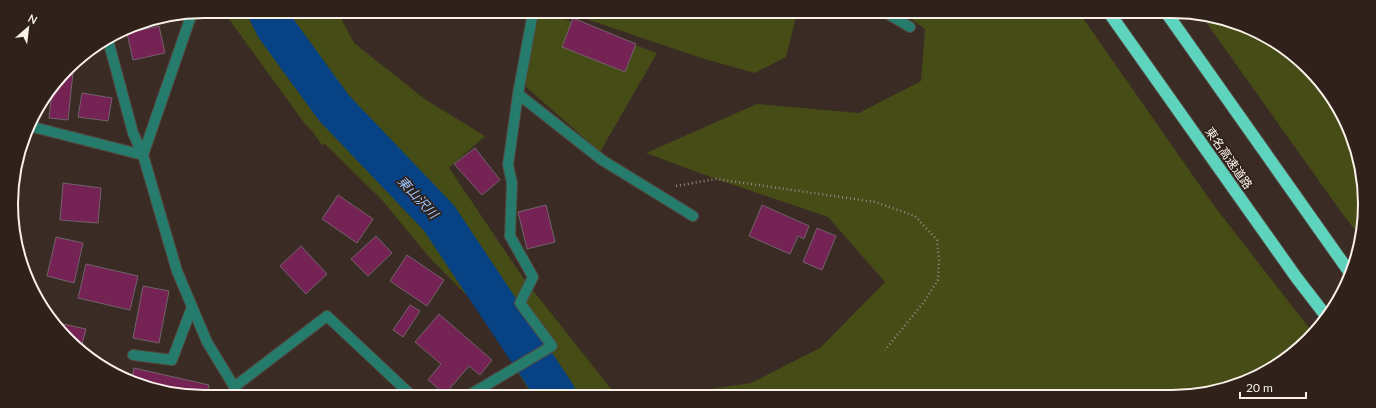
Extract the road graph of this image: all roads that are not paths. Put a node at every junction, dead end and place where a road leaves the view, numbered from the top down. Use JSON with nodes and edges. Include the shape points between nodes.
{"nodes":[{"id":1,"x":190,"y":18,"type":"edge"},
{"id":2,"x":532,"y":18,"type":"edge"},
{"id":3,"x":895,"y":18,"type":"edge"},
{"id":4,"x":1113,"y":18,"type":"edge"},
{"id":5,"x":1170,"y":18,"type":"edge"},
{"id":6,"x":910,"y":27,"type":"dead end"},
{"id":7,"x":109,"y":44,"type":"edge"},
{"id":8,"x":518,"y":94,"type":"junction"},
{"id":9,"x":35,"y":127,"type":"edge"},
{"id":10,"x":143,"y":156,"type":"junction"},
{"id":11,"x":693,"y":216,"type":"dead end"},
{"id":12,"x":1347,"y":267,"type":"edge"},
{"id":13,"x":192,"y":307,"type":"junction"},
{"id":14,"x":1323,"y":312,"type":"edge"},
{"id":15,"x":132,"y":355,"type":"dead end"},
{"id":16,"x":236,"y":390,"type":"edge"},
{"id":17,"x":406,"y":390,"type":"edge"},
{"id":18,"x":478,"y":390,"type":"edge"}],
"edges":[{"from":1,"to":10,"type":"street"},
{"from":2,"to":8,"type":"street"},
{"from":3,"to":6,"type":"street"},
{"from":4,"to":14,"type":"highway","name":"東名高速道路"},
{"from":5,"to":12,"type":"highway"},
{"from":7,"to":10,"type":"street","via":[[133,133]]},
{"from":8,"to":11,"type":"street","via":[[602,160]]},
{"from":8,"to":18,"type":"street","via":[[508,165],[512,183],[510,236],[532,277],[520,303],[552,346]]},
{"from":9,"to":10,"type":"street"},
{"from":10,"to":13,"type":"street","via":[[177,271]]},
{"from":13,"to":15,"type":"street","via":[[172,360]]},
{"from":13,"to":16,"type":"street","via":[[207,342]]},
{"from":16,"to":17,"type":"street","via":[[327,316]]}]}
